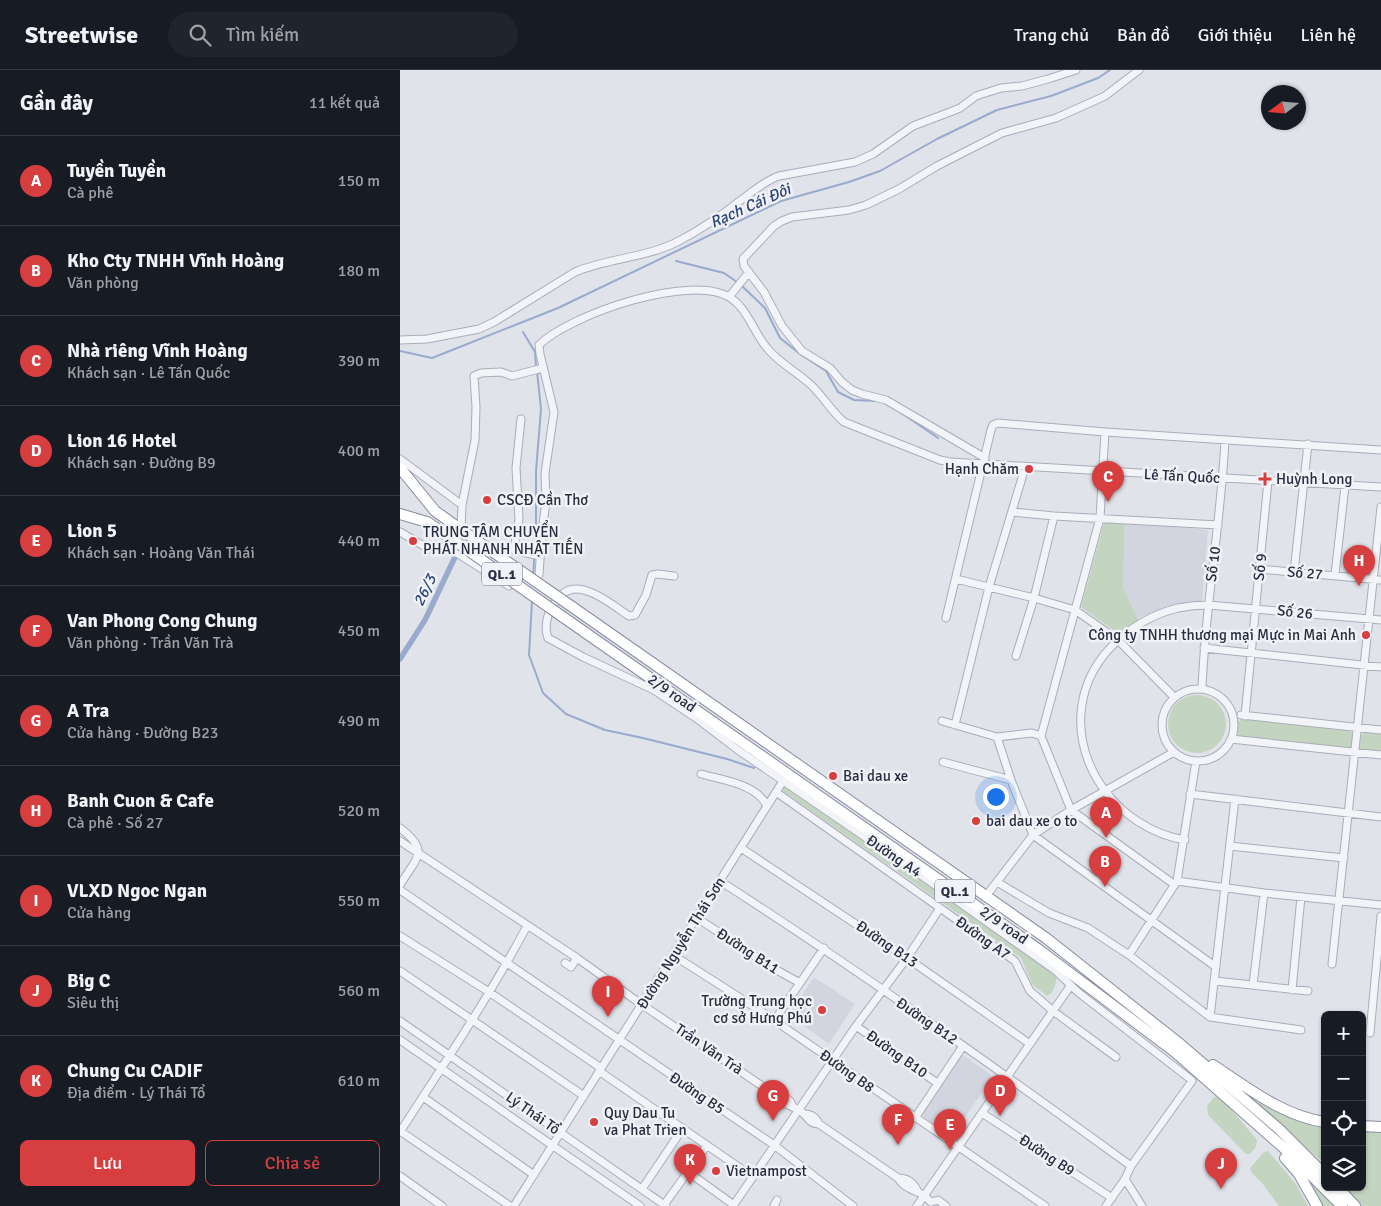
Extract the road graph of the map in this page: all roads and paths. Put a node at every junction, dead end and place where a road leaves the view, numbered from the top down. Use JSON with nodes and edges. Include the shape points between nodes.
{"nodes":[{"id":1,"x":1076,"y":70,"type":"edge"},
{"id":2,"x":1139,"y":70,"type":"edge"},
{"id":3,"x":749,"y":272,"type":"junction"},
{"id":4,"x":729,"y":297,"type":"junction"},
{"id":5,"x":400,"y":340,"type":"edge"},
{"id":6,"x":541,"y":368,"type":"junction"},
{"id":7,"x":521,"y":419,"type":"dead end"},
{"id":8,"x":1105,"y":432,"type":"junction"},
{"id":9,"x":1225,"y":440,"type":"junction"},
{"id":10,"x":1308,"y":444,"type":"junction"},
{"id":11,"x":1381,"y":450,"type":"edge"},
{"id":12,"x":400,"y":459,"type":"edge"},
{"id":13,"x":984,"y":461,"type":"junction"},
{"id":14,"x":400,"y":468,"type":"edge"},
{"id":15,"x":1025,"y":468,"type":"junction"},
{"id":16,"x":1104,"y":471,"type":"junction"},
{"id":17,"x":1223,"y":478,"type":"junction"},
{"id":18,"x":1268,"y":481,"type":"junction"},
{"id":19,"x":1305,"y":484,"type":"junction"},
{"id":20,"x":1345,"y":486,"type":"junction"},
{"id":21,"x":1381,"y":487,"type":"edge"},
{"id":22,"x":462,"y":506,"type":"junction"},
{"id":23,"x":1381,"y":508,"type":"edge"},
{"id":24,"x":1012,"y":512,"type":"junction"},
{"id":25,"x":400,"y":514,"type":"edge"},
{"id":26,"x":1054,"y":516,"type":"junction"},
{"id":27,"x":1100,"y":518,"type":"junction"},
{"id":28,"x":1218,"y":525,"type":"junction"},
{"id":29,"x":462,"y":530,"type":"junction"},
{"id":30,"x":400,"y":532,"type":"edge"},
{"id":31,"x":539,"y":556,"type":"junction"},
{"id":32,"x":1260,"y":569,"type":"junction"},
{"id":33,"x":1294,"y":572,"type":"junction"},
{"id":34,"x":539,"y":574,"type":"dead end"},
{"id":35,"x":1335,"y":575,"type":"junction"},
{"id":36,"x":674,"y":576,"type":"dead end"},
{"id":37,"x":956,"y":579,"type":"junction"},
{"id":38,"x":1378,"y":580,"type":"edge"},
{"id":39,"x":509,"y":586,"type":"dead end"},
{"id":40,"x":990,"y":588,"type":"junction"},
{"id":41,"x":1034,"y":598,"type":"junction"},
{"id":42,"x":1208,"y":605,"type":"junction"},
{"id":43,"x":1256,"y":608,"type":"junction"},
{"id":44,"x":1075,"y":610,"type":"junction"},
{"id":45,"x":946,"y":618,"type":"dead end"},
{"id":46,"x":1370,"y":619,"type":"junction"},
{"id":47,"x":1381,"y":620,"type":"edge"},
{"id":48,"x":1118,"y":640,"type":"junction"},
{"id":49,"x":1204,"y":648,"type":"junction"},
{"id":50,"x":1251,"y":653,"type":"junction"},
{"id":51,"x":1016,"y":656,"type":"dead end"},
{"id":52,"x":1365,"y":665,"type":"junction"},
{"id":53,"x":1381,"y":667,"type":"edge"},
{"id":54,"x":1202,"y":688,"type":"junction"},
{"id":55,"x":1174,"y":698,"type":"junction"},
{"id":56,"x":1233,"y":714,"type":"junction"},
{"id":57,"x":1245,"y":716,"type":"junction"},
{"id":58,"x":942,"y":721,"type":"dead end"},
{"id":59,"x":955,"y":725,"type":"junction"},
{"id":60,"x":1358,"y":727,"type":"junction"},
{"id":61,"x":1381,"y":730,"type":"edge"},
{"id":62,"x":1041,"y":736,"type":"junction"},
{"id":63,"x":997,"y":737,"type":"junction"},
{"id":64,"x":1232,"y":739,"type":"junction"},
{"id":65,"x":1174,"y":752,"type":"junction"},
{"id":66,"x":1355,"y":753,"type":"junction"},
{"id":67,"x":1381,"y":755,"type":"edge"},
{"id":68,"x":1196,"y":761,"type":"junction"},
{"id":69,"x":944,"y":762,"type":"dead end"},
{"id":70,"x":700,"y":774,"type":"dead end"},
{"id":71,"x":1011,"y":780,"type":"junction"},
{"id":72,"x":783,"y":781,"type":"junction"},
{"id":73,"x":776,"y":792,"type":"junction"},
{"id":74,"x":1104,"y":792,"type":"junction"},
{"id":75,"x":1190,"y":794,"type":"junction"},
{"id":76,"x":1235,"y":799,"type":"junction"},
{"id":77,"x":767,"y":806,"type":"junction"},
{"id":78,"x":1071,"y":810,"type":"junction"},
{"id":79,"x":1349,"y":813,"type":"junction"},
{"id":80,"x":1381,"y":817,"type":"edge"},
{"id":81,"x":400,"y":828,"type":"edge"},
{"id":82,"x":1033,"y":835,"type":"junction"},
{"id":83,"x":1185,"y":840,"type":"junction"},
{"id":84,"x":400,"y":841,"type":"edge"},
{"id":85,"x":1230,"y":846,"type":"junction"},
{"id":86,"x":741,"y":848,"type":"junction"},
{"id":87,"x":419,"y":854,"type":"junction"},
{"id":88,"x":1344,"y":858,"type":"junction"},
{"id":89,"x":720,"y":881,"type":"junction"},
{"id":90,"x":997,"y":882,"type":"junction"},
{"id":91,"x":1176,"y":883,"type":"junction"},
{"id":92,"x":400,"y":885,"type":"edge"},
{"id":93,"x":1225,"y":888,"type":"junction"},
{"id":94,"x":400,"y":890,"type":"edge"},
{"id":95,"x":1264,"y":893,"type":"junction"},
{"id":96,"x":986,"y":896,"type":"junction"},
{"id":97,"x":1301,"y":897,"type":"junction"},
{"id":98,"x":1339,"y":901,"type":"junction"},
{"id":99,"x":1381,"y":905,"type":"edge"},
{"id":100,"x":940,"y":908,"type":"junction"},
{"id":101,"x":1381,"y":916,"type":"edge"},
{"id":102,"x":697,"y":918,"type":"junction"},
{"id":103,"x":1151,"y":921,"type":"junction"},
{"id":104,"x":528,"y":926,"type":"junction"},
{"id":105,"x":400,"y":936,"type":"edge"},
{"id":106,"x":824,"y":948,"type":"junction"},
{"id":107,"x":673,"y":955,"type":"junction"},
{"id":108,"x":1129,"y":955,"type":"junction"},
{"id":109,"x":577,"y":958,"type":"junction"},
{"id":110,"x":907,"y":958,"type":"junction"},
{"id":111,"x":507,"y":963,"type":"junction"},
{"id":112,"x":565,"y":963,"type":"dead end"},
{"id":113,"x":1332,"y":964,"type":"dead end"},
{"id":114,"x":1216,"y":967,"type":"junction"},
{"id":115,"x":400,"y":971,"type":"edge"},
{"id":116,"x":1214,"y":980,"type":"junction"},
{"id":117,"x":800,"y":983,"type":"junction"},
{"id":118,"x":1071,"y":985,"type":"junction"},
{"id":119,"x":1253,"y":985,"type":"junction"},
{"id":120,"x":883,"y":990,"type":"junction"},
{"id":121,"x":1292,"y":990,"type":"junction"},
{"id":122,"x":489,"y":992,"type":"junction"},
{"id":123,"x":1308,"y":992,"type":"dead end"},
{"id":124,"x":641,"y":1004,"type":"junction"},
{"id":125,"x":1053,"y":1011,"type":"junction"},
{"id":126,"x":1210,"y":1017,"type":"junction"},
{"id":127,"x":472,"y":1019,"type":"junction"},
{"id":128,"x":400,"y":1020,"type":"edge"},
{"id":129,"x":774,"y":1021,"type":"junction"},
{"id":130,"x":856,"y":1026,"type":"junction"},
{"id":131,"x":1301,"y":1030,"type":"dead end"},
{"id":132,"x":1370,"y":1033,"type":"dead end"},
{"id":133,"x":400,"y":1040,"type":"edge"},
{"id":134,"x":619,"y":1040,"type":"junction"},
{"id":135,"x":1030,"y":1044,"type":"junction"},
{"id":136,"x":1180,"y":1044,"type":"junction"},
{"id":137,"x":963,"y":1046,"type":"junction"},
{"id":138,"x":450,"y":1055,"type":"junction"},
{"id":139,"x":1116,"y":1057,"type":"dead end"},
{"id":140,"x":832,"y":1061,"type":"junction"},
{"id":141,"x":441,"y":1069,"type":"junction"},
{"id":142,"x":600,"y":1069,"type":"junction"},
{"id":143,"x":1008,"y":1076,"type":"junction"},
{"id":144,"x":937,"y":1083,"type":"junction"},
{"id":145,"x":584,"y":1096,"type":"junction"},
{"id":146,"x":423,"y":1097,"type":"junction"},
{"id":147,"x":1236,"y":1106,"type":"junction"},
{"id":148,"x":798,"y":1110,"type":"junction"},
{"id":149,"x":982,"y":1113,"type":"junction"},
{"id":150,"x":914,"y":1118,"type":"junction"},
{"id":151,"x":1321,"y":1121,"type":"edge"},
{"id":152,"x":1366,"y":1126,"type":"edge"},
{"id":153,"x":1381,"y":1127,"type":"edge"},
{"id":154,"x":682,"y":1128,"type":"junction"},
{"id":155,"x":400,"y":1131,"type":"edge"},
{"id":156,"x":561,"y":1132,"type":"junction"},
{"id":157,"x":707,"y":1145,"type":"junction"},
{"id":158,"x":552,"y":1146,"type":"junction"},
{"id":159,"x":774,"y":1146,"type":"junction"},
{"id":160,"x":958,"y":1147,"type":"junction"},
{"id":161,"x":1131,"y":1166,"type":"junction"},
{"id":162,"x":1321,"y":1171,"type":"edge"},
{"id":163,"x":688,"y":1172,"type":"junction"},
{"id":164,"x":534,"y":1175,"type":"junction"},
{"id":165,"x":400,"y":1176,"type":"edge"},
{"id":166,"x":752,"y":1177,"type":"junction"},
{"id":167,"x":1125,"y":1179,"type":"junction"},
{"id":168,"x":642,"y":1189,"type":"junction"},
{"id":169,"x":1341,"y":1191,"type":"edge"},
{"id":170,"x":1112,"y":1198,"type":"junction"},
{"id":171,"x":926,"y":1199,"type":"edge"},
{"id":172,"x":630,"y":1203,"type":"edge"},
{"id":173,"x":665,"y":1205,"type":"edge"},
{"id":174,"x":733,"y":1205,"type":"edge"},
{"id":175,"x":442,"y":1206,"type":"edge"},
{"id":176,"x":510,"y":1206,"type":"edge"},
{"id":177,"x":514,"y":1206,"type":"edge"},
{"id":178,"x":640,"y":1206,"type":"edge"},
{"id":179,"x":853,"y":1206,"type":"edge"},
{"id":180,"x":917,"y":1206,"type":"edge"},
{"id":181,"x":946,"y":1206,"type":"edge"},
{"id":182,"x":1045,"y":1206,"type":"edge"},
{"id":183,"x":1106,"y":1206,"type":"edge"},
{"id":184,"x":1142,"y":1206,"type":"edge"},
{"id":185,"x":1317,"y":1206,"type":"edge"},
{"id":186,"x":1342,"y":1206,"type":"edge"},
{"id":187,"x":1355,"y":1206,"type":"edge"}],
"edges":[{"from":1,"to":5,"type":"street","via":[[1048,80],[976,96],[950,112],[913,126],[855,162],[767,180],[709,224],[676,242],[575,272],[480,329],[427,339]]},
{"from":2,"to":3,"type":"street","via":[[1105,96],[1056,118],[1002,133],[866,205],[782,221],[745,256],[742,263]]},
{"from":3,"to":4,"type":"street"},
{"from":3,"to":13,"type":"street","via":[[782,326],[802,351],[830,368],[852,390],[886,400]]},
{"from":4,"to":6,"type":"street","via":[[695,289],[662,292],[628,302],[576,322],[543,341],[538,348]]},
{"from":4,"to":13,"type":"street","name":"Lê Tấn Quốc","via":[[738,303],[755,333],[778,360],[810,384],[844,422],[945,462]]},
{"from":6,"to":22,"type":"street","via":[[512,376],[501,372],[479,373],[473,380],[476,407],[474,440]]},
{"from":6,"to":31,"type":"street","via":[[554,412]]},
{"from":7,"to":31,"type":"street","via":[[516,468],[519,519],[514,550]]},
{"from":8,"to":9,"type":"street"},
{"from":8,"to":13,"type":"street","via":[[998,423],[991,430]]},
{"from":8,"to":16,"type":"street"},
{"from":9,"to":10,"type":"street"},
{"from":9,"to":17,"type":"street","name":"Số 10"},
{"from":10,"to":11,"type":"street"},
{"from":10,"to":19,"type":"street"},
{"from":12,"to":22,"type":"street"},
{"from":13,"to":15,"type":"street","name":"Lê Tấn Quốc"},
{"from":13,"to":37,"type":"street"},
{"from":14,"to":29,"type":"highway","number":"QL.1","via":[[435,511]]},
{"from":15,"to":16,"type":"street","name":"Lê Tấn Quốc"},
{"from":15,"to":24,"type":"street"},
{"from":16,"to":17,"type":"street","name":"Lê Tấn Quốc"},
{"from":16,"to":27,"type":"street"},
{"from":17,"to":18,"type":"street","name":"Lê Tấn Quốc"},
{"from":17,"to":28,"type":"street","name":"Số 10"},
{"from":18,"to":19,"type":"street","name":"Lê Tấn Quốc"},
{"from":18,"to":32,"type":"street","name":"Số 9"},
{"from":19,"to":20,"type":"street","name":"Lê Tấn Quốc"},
{"from":19,"to":33,"type":"street"},
{"from":20,"to":21,"type":"street","name":"Lê Tấn Quốc"},
{"from":20,"to":35,"type":"street"},
{"from":22,"to":29,"type":"street"},
{"from":23,"to":38,"type":"street"},
{"from":24,"to":26,"type":"street"},
{"from":24,"to":40,"type":"street"},
{"from":25,"to":147,"type":"highway","name":"2/9 road","number":"QL.1","bridge":true,"via":[[427,522],[442,532],[1038,949],[1175,1052]]},
{"from":26,"to":27,"type":"street"},
{"from":26,"to":41,"type":"street"},
{"from":27,"to":28,"type":"street"},
{"from":27,"to":44,"type":"street"},
{"from":28,"to":42,"type":"street","name":"Số 10"},
{"from":29,"to":96,"type":"highway","name":"2/9 road","number":"QL.1","bridge":true},
{"from":30,"to":39,"type":"street","via":[[429,549],[444,546]]},
{"from":31,"to":34,"type":"street"},
{"from":32,"to":33,"type":"street","name":"Số 27"},
{"from":32,"to":43,"type":"street","name":"Số 9"},
{"from":33,"to":35,"type":"street","name":"Số 27"},
{"from":35,"to":38,"type":"street","name":"Số 27"},
{"from":36,"to":72,"type":"street","name":"Đường A4","via":[[652,575],[635,615],[629,616],[584,589],[572,589],[561,595],[548,613],[546,634],[551,641],[654,690]]},
{"from":37,"to":40,"type":"street"},
{"from":37,"to":45,"type":"street"},
{"from":38,"to":46,"type":"street"},
{"from":40,"to":41,"type":"street"},
{"from":40,"to":59,"type":"street"},
{"from":41,"to":44,"type":"street"},
{"from":41,"to":51,"type":"street"},
{"from":42,"to":43,"type":"street","name":"Số 26"},
{"from":42,"to":48,"type":"street","name":"Số 26","via":[[1186,606],[1158,615]]},
{"from":42,"to":49,"type":"street","name":"Số 10"},
{"from":43,"to":46,"type":"street","name":"Số 26"},
{"from":43,"to":50,"type":"street","name":"Số 9"},
{"from":44,"to":48,"type":"street"},
{"from":44,"to":62,"type":"street"},
{"from":46,"to":47,"type":"street","name":"Số 26"},
{"from":46,"to":52,"type":"street"},
{"from":48,"to":55,"type":"street"},
{"from":48,"to":74,"type":"street","name":"Số 26","via":[[1096,667],[1085,691],[1081,715],[1088,759]]},
{"from":49,"to":50,"type":"street"},
{"from":49,"to":54,"type":"street","name":"Số 10"},
{"from":50,"to":52,"type":"street"},
{"from":50,"to":57,"type":"street","name":"Số 9"},
{"from":52,"to":53,"type":"street"},
{"from":52,"to":60,"type":"street"},
{"from":54,"to":55,"type":"street","via":[[1191,689]]},
{"from":54,"to":56,"type":"street","via":[[1221,697]]},
{"from":55,"to":65,"type":"street","via":[[1162,721],[1165,738]]},
{"from":56,"to":57,"type":"street"},
{"from":56,"to":64,"type":"street"},
{"from":57,"to":60,"type":"street"},
{"from":58,"to":59,"type":"street"},
{"from":59,"to":63,"type":"street"},
{"from":60,"to":61,"type":"street"},
{"from":60,"to":66,"type":"street"},
{"from":62,"to":63,"type":"street","via":[[1032,733]]},
{"from":62,"to":78,"type":"street"},
{"from":63,"to":71,"type":"street"},
{"from":64,"to":66,"type":"street"},
{"from":64,"to":68,"type":"street","via":[[1217,756]]},
{"from":65,"to":68,"type":"street"},
{"from":65,"to":74,"type":"street"},
{"from":66,"to":67,"type":"street"},
{"from":66,"to":79,"type":"street"},
{"from":68,"to":75,"type":"street"},
{"from":69,"to":71,"type":"street"},
{"from":70,"to":77,"type":"street","via":[[758,793]]},
{"from":71,"to":82,"type":"street"},
{"from":72,"to":73,"type":"street","name":"Đường Nguyễn Thái Sơn"},
{"from":72,"to":118,"type":"street","name":"Đường A4","via":[[928,880]]},
{"from":73,"to":77,"type":"street","name":"Đường Nguyễn Thái Sơn"},
{"from":73,"to":100,"type":"street","name":"Đường A7"},
{"from":74,"to":78,"type":"street"},
{"from":74,"to":83,"type":"street","name":"Số 26","via":[[1142,825],[1157,833]]},
{"from":75,"to":76,"type":"street"},
{"from":75,"to":83,"type":"street"},
{"from":76,"to":79,"type":"street"},
{"from":76,"to":85,"type":"street"},
{"from":77,"to":86,"type":"street","name":"Đường Nguyễn Thái Sơn"},
{"from":78,"to":82,"type":"street"},
{"from":78,"to":91,"type":"street"},
{"from":79,"to":80,"type":"street"},
{"from":79,"to":88,"type":"street"},
{"from":81,"to":87,"type":"street","via":[[418,845]]},
{"from":82,"to":90,"type":"street"},
{"from":82,"to":103,"type":"street"},
{"from":83,"to":91,"type":"street"},
{"from":84,"to":87,"type":"street","name":"Trần Văn Trà"},
{"from":85,"to":88,"type":"street"},
{"from":85,"to":93,"type":"street"},
{"from":86,"to":89,"type":"street","name":"Đường Nguyễn Thái Sơn"},
{"from":86,"to":110,"type":"street","name":"Đường B13"},
{"from":87,"to":92,"type":"street"},
{"from":87,"to":104,"type":"street","name":"Trần Văn Trà"},
{"from":88,"to":98,"type":"street"},
{"from":89,"to":102,"type":"street","name":"Đường Nguyễn Thái Sơn"},
{"from":89,"to":106,"type":"street","name":"Đường B12"},
{"from":90,"to":96,"type":"street"},
{"from":90,"to":108,"type":"street","via":[[1049,913],[1088,928]]},
{"from":91,"to":93,"type":"street"},
{"from":91,"to":103,"type":"street"},
{"from":93,"to":95,"type":"street"},
{"from":93,"to":114,"type":"street"},
{"from":94,"to":111,"type":"street","name":"Đường B5"},
{"from":95,"to":97,"type":"street"},
{"from":95,"to":119,"type":"street"},
{"from":96,"to":136,"type":"highway","name":"2/9 road","number":"QL.1","via":[[1046,938]]},
{"from":97,"to":98,"type":"street"},
{"from":97,"to":121,"type":"street"},
{"from":98,"to":99,"type":"street"},
{"from":98,"to":113,"type":"street"},
{"from":100,"to":110,"type":"street"},
{"from":100,"to":125,"type":"street","name":"Đường A7","via":[[1015,960],[1030,991]]},
{"from":101,"to":132,"type":"street"},
{"from":102,"to":107,"type":"street","name":"Đường Nguyễn Thái Sơn"},
{"from":102,"to":117,"type":"street","name":"Đường B11"},
{"from":103,"to":108,"type":"street"},
{"from":103,"to":114,"type":"street"},
{"from":104,"to":109,"type":"street","name":"Trần Văn Trà"},
{"from":104,"to":111,"type":"street"},
{"from":105,"to":122,"type":"street"},
{"from":106,"to":117,"type":"street"},
{"from":106,"to":120,"type":"street","name":"Đường B12"},
{"from":107,"to":124,"type":"street","name":"Đường Nguyễn Thái Sơn"},
{"from":107,"to":129,"type":"street","name":"Đường B8"},
{"from":108,"to":126,"type":"street"},
{"from":109,"to":112,"type":"street","via":[[571,967]]},
{"from":109,"to":124,"type":"street","name":"Trần Văn Trà"},
{"from":110,"to":120,"type":"street"},
{"from":110,"to":135,"type":"street","name":"Đường B13"},
{"from":111,"to":122,"type":"street"},
{"from":111,"to":134,"type":"street","name":"Đường B5"},
{"from":114,"to":116,"type":"street"},
{"from":115,"to":127,"type":"street"},
{"from":116,"to":119,"type":"street"},
{"from":116,"to":126,"type":"street"},
{"from":117,"to":129,"type":"street"},
{"from":118,"to":125,"type":"street"},
{"from":118,"to":161,"type":"street","name":"Đường A4","via":[[1192,1081]]},
{"from":119,"to":121,"type":"street"},
{"from":120,"to":130,"type":"street"},
{"from":120,"to":137,"type":"street","name":"Đường B12"},
{"from":121,"to":123,"type":"street"},
{"from":122,"to":127,"type":"street"},
{"from":122,"to":142,"type":"street"},
{"from":124,"to":134,"type":"street","name":"Đường Nguyễn Thái Sơn"},
{"from":124,"to":148,"type":"street","name":"Trần Văn Trà","via":[[777,1096],[778,1100]]},
{"from":125,"to":135,"type":"street"},
{"from":125,"to":139,"type":"street","name":"Đường A7"},
{"from":126,"to":131,"type":"street"},
{"from":127,"to":138,"type":"street"},
{"from":127,"to":145,"type":"street"},
{"from":128,"to":138,"type":"street","name":"Lý Thái Tổ"},
{"from":129,"to":140,"type":"street","name":"Đường B8"},
{"from":130,"to":140,"type":"street"},
{"from":130,"to":144,"type":"street","name":"Đường B10"},
{"from":133,"to":141,"type":"street","name":"Lý Thái Tổ"},
{"from":134,"to":142,"type":"street","name":"Đường Nguyễn Thái Sơn"},
{"from":134,"to":159,"type":"street","name":"Đường B5"},
{"from":135,"to":143,"type":"street"},
{"from":136,"to":151,"type":"highway","via":[[1262,1098],[1300,1116]]},
{"from":136,"to":162,"type":"highway","name":"2/9 road","number":"QL.1","via":[[1279,1129]]},
{"from":137,"to":143,"type":"street","name":"Đường B12"},
{"from":137,"to":144,"type":"street"},
{"from":138,"to":141,"type":"street"},
{"from":138,"to":156,"type":"street","name":"Lý Thái Tổ"},
{"from":140,"to":148,"type":"street"},
{"from":140,"to":150,"type":"street","name":"Đường B8"},
{"from":141,"to":146,"type":"street"},
{"from":141,"to":158,"type":"street","name":"Lý Thái Tổ"},
{"from":142,"to":145,"type":"street","name":"Đường Nguyễn Thái Sơn"},
{"from":142,"to":154,"type":"street"},
{"from":143,"to":149,"type":"street"},
{"from":143,"to":161,"type":"street","name":"Đường B12"},
{"from":144,"to":150,"type":"street"},
{"from":145,"to":156,"type":"street","name":"Đường Nguyễn Thái Sơn"},
{"from":146,"to":155,"type":"street"},
{"from":146,"to":164,"type":"street"},
{"from":147,"to":185,"type":"highway","via":[[1299,1174]]},
{"from":147,"to":186,"type":"highway","name":"2/9 road","number":"QL.1"},
{"from":148,"to":159,"type":"street"},
{"from":148,"to":171,"type":"street","name":"Trần Văn Trà","via":[[814,1124],[819,1124],[898,1178],[900,1184]]},
{"from":149,"to":160,"type":"street"},
{"from":149,"to":170,"type":"street","name":"Đường B9"},
{"from":150,"to":160,"type":"street","name":"Đường B8"},
{"from":152,"to":153,"type":"highway"},
{"from":154,"to":157,"type":"street"},
{"from":154,"to":168,"type":"street"},
{"from":155,"to":176,"type":"street"},
{"from":156,"to":158,"type":"street","name":"Đường Nguyễn Thái Sơn"},
{"from":156,"to":168,"type":"street","name":"Lý Thái Tổ"},
{"from":157,"to":163,"type":"street"},
{"from":157,"to":166,"type":"street"},
{"from":158,"to":164,"type":"street","name":"Đường Nguyễn Thái Sơn"},
{"from":158,"to":172,"type":"street","name":"Lý Thái Tổ"},
{"from":159,"to":166,"type":"street"},
{"from":159,"to":179,"type":"street","name":"Đường B5"},
{"from":160,"to":171,"type":"street"},
{"from":160,"to":182,"type":"street","name":"Đường B8"},
{"from":161,"to":167,"type":"street","name":"Đường A4"},
{"from":163,"to":173,"type":"street"},
{"from":163,"to":174,"type":"street"},
{"from":164,"to":177,"type":"street","name":"Đường Nguyễn Thái Sơn"},
{"from":165,"to":175,"type":"street"},
{"from":166,"to":174,"type":"street"},
{"from":167,"to":170,"type":"street","name":"Đường A4"},
{"from":167,"to":184,"type":"street"},
{"from":168,"to":173,"type":"street","name":"Lý Thái Tổ"},
{"from":169,"to":187,"type":"highway"},
{"from":170,"to":183,"type":"street","name":"Đường A4"},
{"from":171,"to":180,"type":"street"},
{"from":171,"to":181,"type":"street","name":"Trần Văn Trà","via":[[938,1200]]},
{"from":172,"to":178,"type":"street","name":"Lý Thái Tổ"}]}
